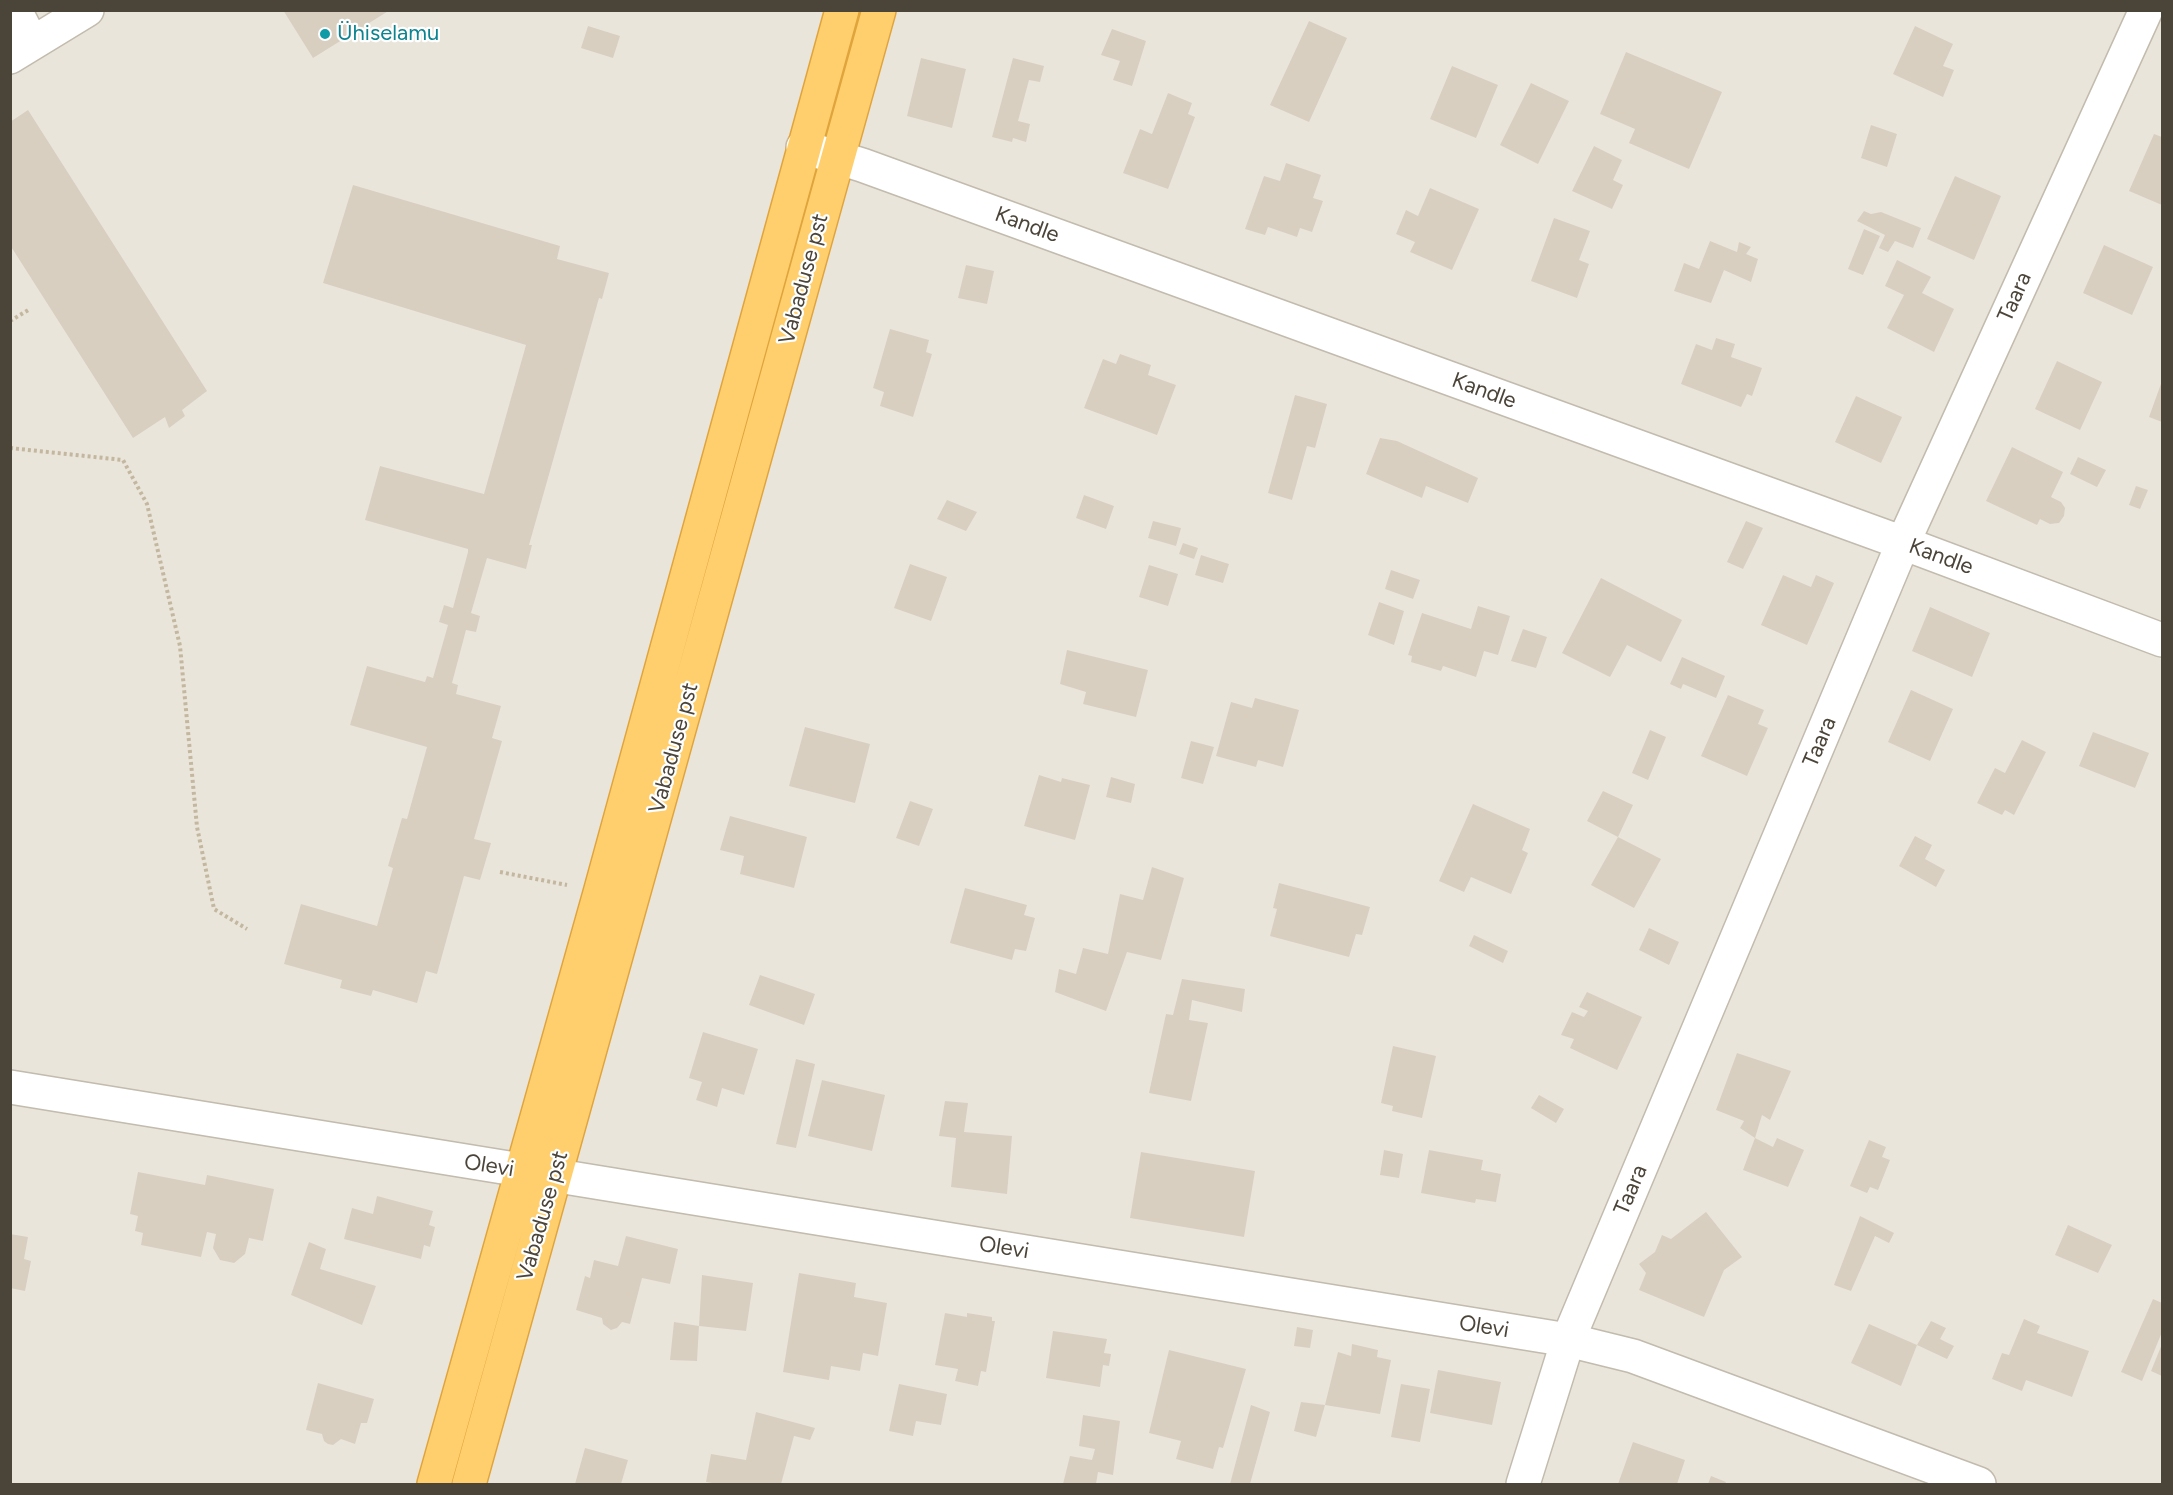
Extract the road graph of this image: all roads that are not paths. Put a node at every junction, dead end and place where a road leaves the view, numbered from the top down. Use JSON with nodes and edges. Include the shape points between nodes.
{"nodes":[{"id":1,"x":15,"y":10,"type":"edge"},
{"id":2,"x":87,"y":10,"type":"edge"},
{"id":3,"x":842,"y":10,"type":"edge"},
{"id":4,"x":879,"y":10,"type":"edge"},
{"id":5,"x":2146,"y":10,"type":"edge"},
{"id":6,"x":17,"y":49,"type":"edge"},
{"id":7,"x":803,"y":147,"type":"junction"},
{"id":8,"x":838,"y":157,"type":"junction"},
{"id":9,"x":1904,"y":543,"type":"junction"},
{"id":10,"x":2163,"y":640,"type":"edge"},
{"id":11,"x":10,"y":1087,"type":"edge"},
{"id":12,"x":522,"y":1171,"type":"junction"},
{"id":13,"x":555,"y":1175,"type":"junction"},
{"id":14,"x":1568,"y":1340,"type":"junction"},
{"id":15,"x":434,"y":1485,"type":"edge"},
{"id":16,"x":469,"y":1485,"type":"edge"},
{"id":17,"x":1523,"y":1485,"type":"edge"},
{"id":18,"x":1979,"y":1485,"type":"edge"}],
"edges":[{"from":1,"to":6,"type":"street"},
{"from":2,"to":6,"type":"street"},
{"from":3,"to":7,"type":"highway","name":"Vabaduse pst"},
{"from":4,"to":8,"type":"highway","name":"Vabaduse pst"},
{"from":5,"to":9,"type":"street","name":"Taara"},
{"from":7,"to":8,"type":"street","name":"Kandle"},
{"from":7,"to":12,"type":"highway","name":"Vabaduse pst"},
{"from":8,"to":9,"type":"street","name":"Kandle"},
{"from":8,"to":13,"type":"highway","name":"Vabaduse pst"},
{"from":9,"to":10,"type":"street","name":"Kandle"},
{"from":9,"to":14,"type":"street","name":"Taara"},
{"from":11,"to":12,"type":"street","name":"Olevi"},
{"from":12,"to":13,"type":"street","name":"Olevi"},
{"from":12,"to":15,"type":"highway","name":"Vabaduse pst"},
{"from":13,"to":14,"type":"street","name":"Olevi"},
{"from":13,"to":16,"type":"highway","name":"Vabaduse pst"},
{"from":14,"to":17,"type":"street","name":"Taara"},
{"from":14,"to":18,"type":"street","name":"Olevi","via":[[1633,1356]]}]}
